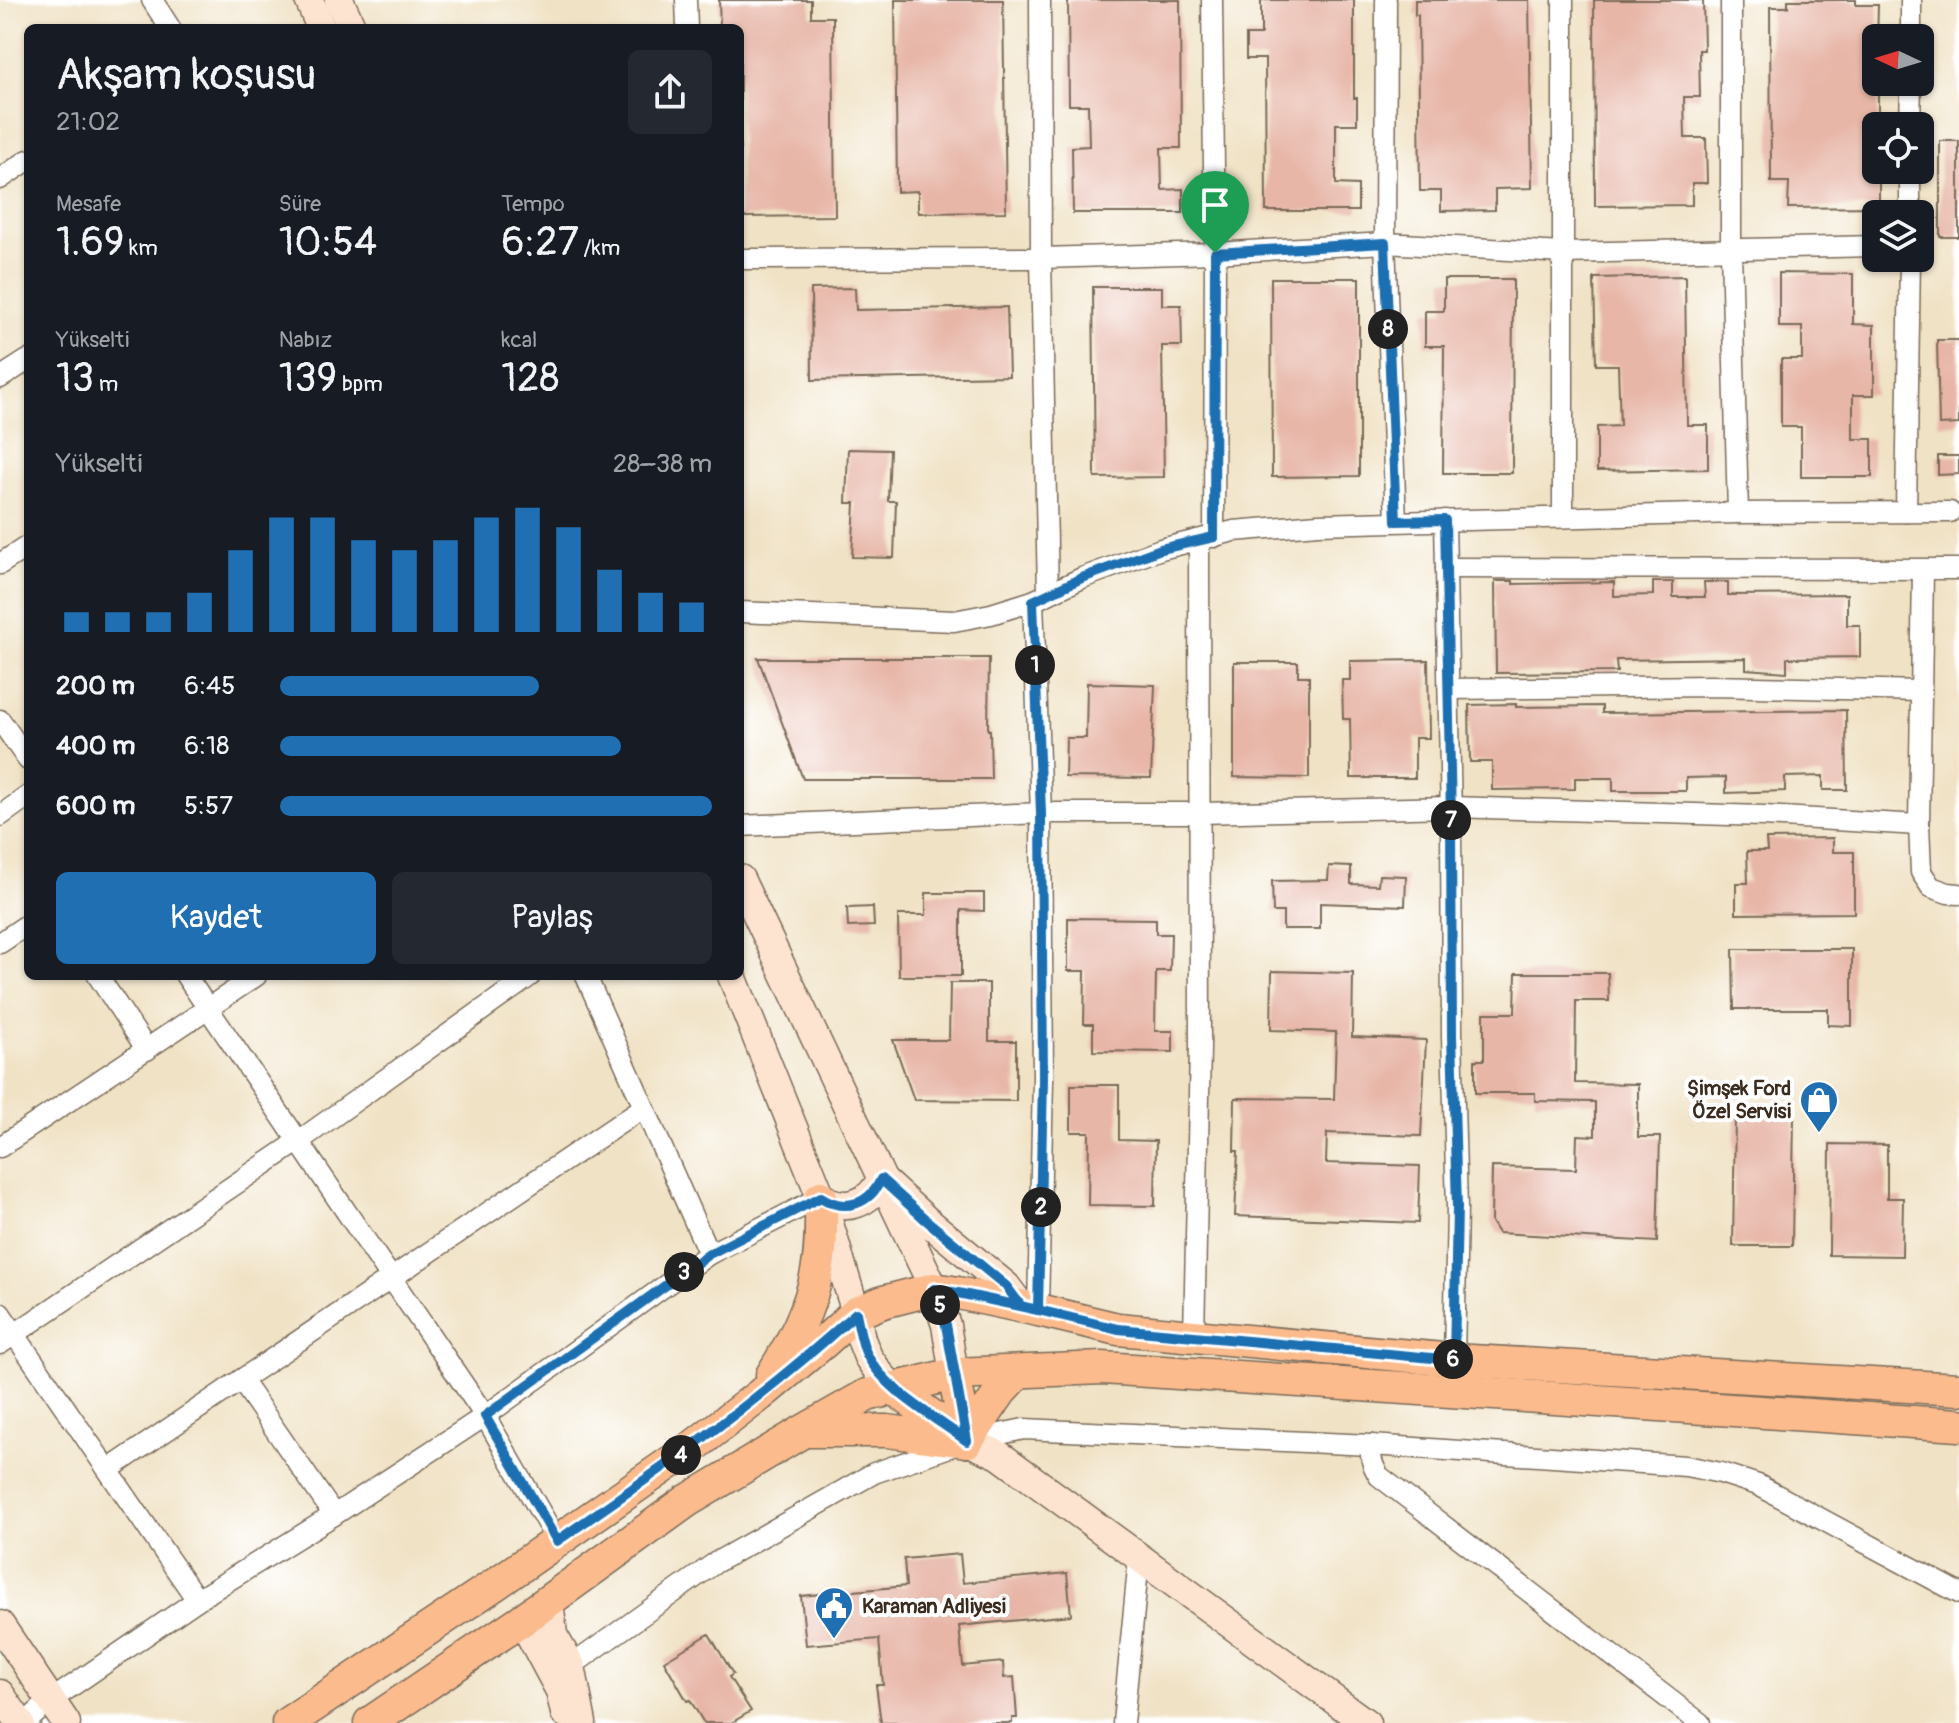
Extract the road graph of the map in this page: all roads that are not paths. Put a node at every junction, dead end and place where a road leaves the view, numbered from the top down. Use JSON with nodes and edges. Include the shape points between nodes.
{"nodes":[{"id":1,"x":152,"y":0,"type":"edge"},
{"id":2,"x":309,"y":0,"type":"edge"},
{"id":3,"x":339,"y":0,"type":"edge"},
{"id":4,"x":686,"y":0,"type":"edge"},
{"id":5,"x":1040,"y":0,"type":"edge"},
{"id":6,"x":1212,"y":0,"type":"edge"},
{"id":7,"x":1386,"y":0,"type":"edge"},
{"id":8,"x":1563,"y":0,"type":"edge"},
{"id":9,"x":1731,"y":0,"type":"edge"},
{"id":10,"x":1911,"y":0,"type":"edge"},
{"id":11,"x":167,"y":24,"type":"edge"},
{"id":12,"x":319,"y":24,"type":"edge"},
{"id":13,"x":350,"y":24,"type":"edge"},
{"id":14,"x":687,"y":24,"type":"edge"},
{"id":15,"x":1911,"y":24,"type":"edge"},
{"id":16,"x":24,"y":163,"type":"edge"},
{"id":17,"x":0,"y":179,"type":"edge"},
{"id":18,"x":1385,"y":243,"type":"junction"},
{"id":19,"x":1862,"y":246,"type":"edge"},
{"id":20,"x":1731,"y":249,"type":"junction"},
{"id":21,"x":1215,"y":253,"type":"junction"},
{"id":22,"x":1563,"y":253,"type":"junction"},
{"id":23,"x":1041,"y":258,"type":"junction"},
{"id":24,"x":744,"y":259,"type":"edge"},
{"id":25,"x":1910,"y":272,"type":"edge"},
{"id":26,"x":24,"y":363,"type":"edge"},
{"id":27,"x":0,"y":378,"type":"edge"},
{"id":28,"x":1906,"y":512,"type":"junction"},
{"id":29,"x":1738,"y":513,"type":"junction"},
{"id":30,"x":1956,"y":513,"type":"edge"},
{"id":31,"x":1563,"y":517,"type":"junction"},
{"id":32,"x":1445,"y":520,"type":"junction"},
{"id":33,"x":1396,"y":521,"type":"junction"},
{"id":34,"x":1206,"y":538,"type":"junction"},
{"id":35,"x":24,"y":548,"type":"edge"},
{"id":36,"x":1,"y":561,"type":"edge"},
{"id":37,"x":1446,"y":568,"type":"junction"},
{"id":38,"x":1959,"y":569,"type":"edge"},
{"id":39,"x":1923,"y":570,"type":"junction"},
{"id":40,"x":1040,"y":598,"type":"junction"},
{"id":41,"x":744,"y":612,"type":"edge"},
{"id":42,"x":1449,"y":689,"type":"junction"},
{"id":43,"x":1921,"y":691,"type":"junction"},
{"id":44,"x":0,"y":720,"type":"edge"},
{"id":45,"x":24,"y":754,"type":"edge"},
{"id":46,"x":24,"y":799,"type":"edge"},
{"id":47,"x":1451,"y":807,"type":"junction"},
{"id":48,"x":1041,"y":813,"type":"junction"},
{"id":49,"x":1200,"y":813,"type":"junction"},
{"id":50,"x":0,"y":816,"type":"edge"},
{"id":51,"x":1919,"y":825,"type":"junction"},
{"id":52,"x":744,"y":826,"type":"edge"},
{"id":53,"x":744,"y":888,"type":"edge"},
{"id":54,"x":1959,"y":894,"type":"edge"},
{"id":55,"x":24,"y":927,"type":"edge"},
{"id":56,"x":0,"y":943,"type":"edge"},
{"id":57,"x":101,"y":980,"type":"edge"},
{"id":58,"x":189,"y":980,"type":"edge"},
{"id":59,"x":250,"y":980,"type":"edge"},
{"id":60,"x":524,"y":980,"type":"edge"},
{"id":61,"x":588,"y":980,"type":"edge"},
{"id":62,"x":734,"y":980,"type":"edge"},
{"id":63,"x":209,"y":1009,"type":"junction"},
{"id":64,"x":147,"y":1050,"type":"junction"},
{"id":65,"x":644,"y":1107,"type":"junction"},
{"id":66,"x":299,"y":1141,"type":"junction"},
{"id":67,"x":0,"y":1147,"type":"edge"},
{"id":68,"x":881,"y":1179,"type":"junction"},
{"id":69,"x":821,"y":1197,"type":"junction"},
{"id":70,"x":709,"y":1254,"type":"junction"},
{"id":71,"x":392,"y":1279,"type":"junction"},
{"id":72,"x":934,"y":1289,"type":"junction"},
{"id":73,"x":1030,"y":1308,"type":"junction"},
{"id":74,"x":0,"y":1313,"type":"edge"},
{"id":75,"x":856,"y":1313,"type":"junction"},
{"id":76,"x":1194,"y":1336,"type":"junction"},
{"id":77,"x":7,"y":1339,"type":"edge"},
{"id":78,"x":1454,"y":1360,"type":"junction"},
{"id":79,"x":1019,"y":1372,"type":"junction"},
{"id":80,"x":954,"y":1374,"type":"junction"},
{"id":81,"x":241,"y":1380,"type":"junction"},
{"id":82,"x":893,"y":1388,"type":"junction"},
{"id":83,"x":1959,"y":1389,"type":"edge"},
{"id":84,"x":760,"y":1395,"type":"junction"},
{"id":85,"x":485,"y":1416,"type":"junction"},
{"id":86,"x":1959,"y":1425,"type":"edge"},
{"id":87,"x":802,"y":1432,"type":"junction"},
{"id":88,"x":967,"y":1441,"type":"junction"},
{"id":89,"x":1371,"y":1445,"type":"junction"},
{"id":90,"x":108,"y":1470,"type":"junction"},
{"id":91,"x":334,"y":1515,"type":"junction"},
{"id":92,"x":557,"y":1541,"type":"junction"},
{"id":93,"x":1139,"y":1558,"type":"junction"},
{"id":94,"x":1959,"y":1593,"type":"edge"},
{"id":95,"x":197,"y":1600,"type":"junction"},
{"id":96,"x":549,"y":1601,"type":"junction"},
{"id":97,"x":522,"y":1620,"type":"junction"},
{"id":98,"x":0,"y":1625,"type":"edge"},
{"id":99,"x":571,"y":1666,"type":"junction"},
{"id":100,"x":0,"y":1694,"type":"edge"},
{"id":101,"x":58,"y":1712,"type":"edge"},
{"id":102,"x":22,"y":1723,"type":"edge"},
{"id":103,"x":288,"y":1723,"type":"edge"},
{"id":104,"x":370,"y":1723,"type":"edge"},
{"id":105,"x":567,"y":1723,"type":"edge"},
{"id":106,"x":582,"y":1723,"type":"edge"},
{"id":107,"x":1123,"y":1723,"type":"edge"},
{"id":108,"x":1366,"y":1723,"type":"edge"},
{"id":109,"x":1700,"y":1723,"type":"edge"}],
"edges":[{"from":1,"to":11,"type":"street"},
{"from":2,"to":12,"type":"main road"},
{"from":3,"to":13,"type":"main road"},
{"from":4,"to":14,"type":"street"},
{"from":5,"to":23,"type":"street"},
{"from":6,"to":21,"type":"street"},
{"from":7,"to":18,"type":"street"},
{"from":8,"to":22,"type":"street"},
{"from":9,"to":20,"type":"street"},
{"from":10,"to":15,"type":"street"},
{"from":16,"to":17,"type":"street"},
{"from":18,"to":21,"type":"street"},
{"from":18,"to":22,"type":"street"},
{"from":18,"to":33,"type":"street"},
{"from":19,"to":20,"type":"street"},
{"from":20,"to":22,"type":"street"},
{"from":20,"to":29,"type":"street"},
{"from":21,"to":23,"type":"street"},
{"from":21,"to":34,"type":"street"},
{"from":22,"to":31,"type":"street"},
{"from":23,"to":24,"type":"street"},
{"from":23,"to":40,"type":"street"},
{"from":25,"to":28,"type":"street"},
{"from":26,"to":27,"type":"street"},
{"from":28,"to":29,"type":"street"},
{"from":28,"to":30,"type":"street"},
{"from":29,"to":31,"type":"street"},
{"from":31,"to":32,"type":"street"},
{"from":32,"to":33,"type":"street"},
{"from":32,"to":37,"type":"street"},
{"from":33,"to":34,"type":"street","via":[[1234,531]]},
{"from":34,"to":40,"type":"street","via":[[1161,549]]},
{"from":34,"to":49,"type":"street"},
{"from":35,"to":36,"type":"street"},
{"from":37,"to":39,"type":"street"},
{"from":37,"to":42,"type":"street"},
{"from":38,"to":39,"type":"street"},
{"from":39,"to":43,"type":"street"},
{"from":40,"to":41,"type":"street","via":[[954,621]]},
{"from":40,"to":48,"type":"street"},
{"from":42,"to":43,"type":"street","via":[[1712,686]]},
{"from":42,"to":47,"type":"street"},
{"from":43,"to":51,"type":"street"},
{"from":44,"to":45,"type":"street"},
{"from":46,"to":50,"type":"street"},
{"from":47,"to":49,"type":"street"},
{"from":47,"to":51,"type":"street"},
{"from":47,"to":78,"type":"street"},
{"from":48,"to":49,"type":"street"},
{"from":48,"to":52,"type":"street"},
{"from":48,"to":73,"type":"street","via":[[1043,1079]]},
{"from":49,"to":76,"type":"street"},
{"from":51,"to":54,"type":"street","via":[[1921,872],[1931,887]]},
{"from":53,"to":68,"type":"main road"},
{"from":55,"to":56,"type":"street"},
{"from":57,"to":64,"type":"street"},
{"from":58,"to":63,"type":"street"},
{"from":59,"to":63,"type":"street"},
{"from":60,"to":66,"type":"street"},
{"from":61,"to":65,"type":"street"},
{"from":62,"to":69,"type":"main road"},
{"from":63,"to":64,"type":"street"},
{"from":63,"to":66,"type":"street"},
{"from":64,"to":67,"type":"street"},
{"from":65,"to":70,"type":"street"},
{"from":65,"to":71,"type":"street"},
{"from":66,"to":71,"type":"street"},
{"from":66,"to":77,"type":"street"},
{"from":68,"to":69,"type":"main road","via":[[874,1193],[853,1205],[836,1205]]},
{"from":68,"to":72,"type":"main road"},
{"from":68,"to":73,"type":"main road"},
{"from":69,"to":70,"type":"street"},
{"from":69,"to":75,"type":"main road"},
{"from":69,"to":84,"type":"main road","via":[[810,1303]]},
{"from":70,"to":85,"type":"street"},
{"from":71,"to":81,"type":"street"},
{"from":71,"to":85,"type":"street"},
{"from":72,"to":73,"type":"main road"},
{"from":72,"to":75,"type":"main road"},
{"from":72,"to":80,"type":"main road"},
{"from":73,"to":76,"type":"main road","via":[[1118,1329]]},
{"from":74,"to":77,"type":"street"},
{"from":75,"to":82,"type":"main road","via":[[868,1357]]},
{"from":75,"to":84,"type":"main road"},
{"from":76,"to":78,"type":"main road"},
{"from":77,"to":90,"type":"street"},
{"from":78,"to":83,"type":"main road"},
{"from":79,"to":80,"type":"main road"},
{"from":79,"to":86,"type":"main road","via":[[1103,1368]]},
{"from":79,"to":88,"type":"main road"},
{"from":80,"to":82,"type":"main road"},
{"from":80,"to":88,"type":"main road"},
{"from":81,"to":90,"type":"street"},
{"from":81,"to":91,"type":"street"},
{"from":82,"to":87,"type":"main road","via":[[867,1395]]},
{"from":82,"to":88,"type":"main road"},
{"from":84,"to":92,"type":"main road"},
{"from":85,"to":91,"type":"street"},
{"from":85,"to":92,"type":"street"},
{"from":87,"to":88,"type":"main road","via":[[887,1431]]},
{"from":87,"to":96,"type":"main road","via":[[687,1501]]},
{"from":88,"to":89,"type":"street","via":[[1024,1429]]},
{"from":88,"to":93,"type":"main road","via":[[999,1455]]},
{"from":88,"to":99,"type":"street","via":[[874,1473],[810,1509],[715,1563]]},
{"from":89,"to":94,"type":"street","via":[[1686,1466],[1721,1473],[1758,1485]]},
{"from":89,"to":109,"type":"street","via":[[1372,1466],[1379,1476]]},
{"from":90,"to":95,"type":"street"},
{"from":91,"to":95,"type":"street"},
{"from":92,"to":103,"type":"main road"},
{"from":93,"to":107,"type":"street"},
{"from":93,"to":108,"type":"main road"},
{"from":95,"to":101,"type":"street"},
{"from":96,"to":97,"type":"main road"},
{"from":96,"to":99,"type":"main road","via":[[553,1635]]},
{"from":97,"to":104,"type":"main road"},
{"from":97,"to":105,"type":"main road","via":[[560,1691]]},
{"from":98,"to":101,"type":"main road"},
{"from":99,"to":106,"type":"main road"},
{"from":100,"to":102,"type":"main road"},
{"from":101,"to":102,"type":"street"}]}
